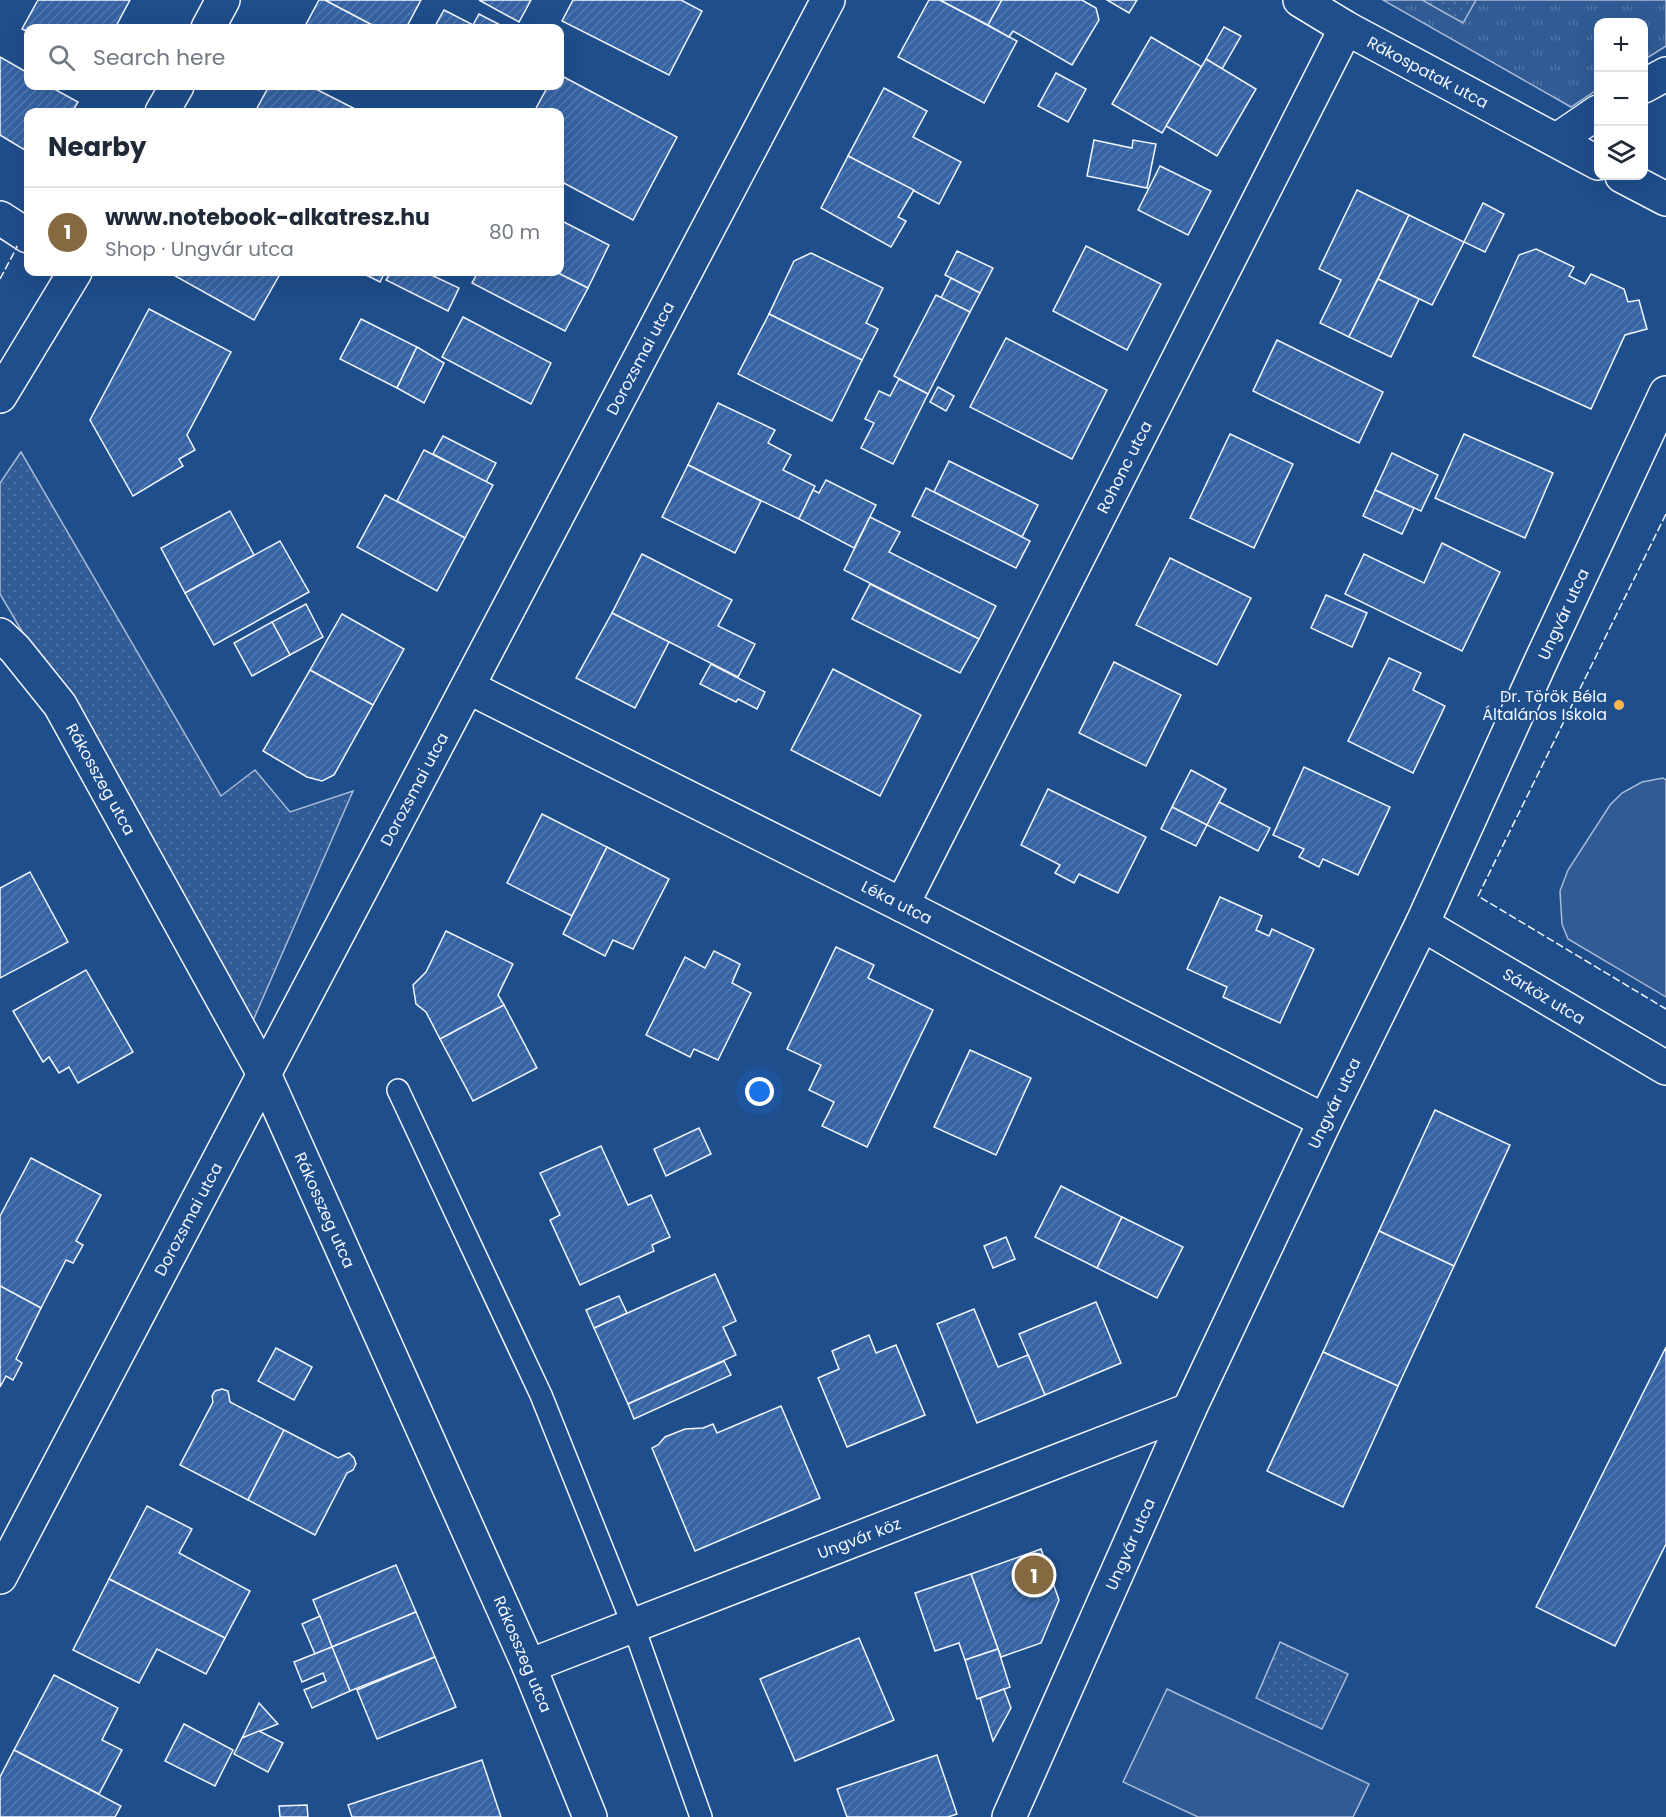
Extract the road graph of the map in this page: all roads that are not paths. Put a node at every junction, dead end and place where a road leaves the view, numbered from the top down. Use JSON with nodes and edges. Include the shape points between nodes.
{"nodes":[{"id":1,"x":223,"y":0,"type":"edge"},
{"id":2,"x":828,"y":0,"type":"edge"},
{"id":3,"x":1300,"y":0,"type":"edge"},
{"id":4,"x":210,"y":24,"type":"edge"},
{"id":5,"x":1346,"y":28,"type":"junction"},
{"id":6,"x":1666,"y":74,"type":"edge"},
{"id":7,"x":1648,"y":84,"type":"edge"},
{"id":8,"x":175,"y":90,"type":"edge"},
{"id":9,"x":164,"y":108,"type":"edge"},
{"id":10,"x":1594,"y":115,"type":"edge"},
{"id":11,"x":1557,"y":140,"type":"junction"},
{"id":12,"x":1594,"y":160,"type":"edge"},
{"id":13,"x":1630,"y":180,"type":"edge"},
{"id":14,"x":1666,"y":199,"type":"edge"},
{"id":15,"x":0,"y":218,"type":"edge"},
{"id":16,"x":24,"y":233,"type":"edge"},
{"id":17,"x":73,"y":276,"type":"edge"},
{"id":18,"x":1666,"y":393,"type":"edge"},
{"id":19,"x":0,"y":396,"type":"edge"},
{"id":20,"x":0,"y":635,"type":"edge"},
{"id":21,"x":468,"y":687,"type":"junction"},
{"id":22,"x":902,"y":905,"type":"junction"},
{"id":23,"x":1422,"y":924,"type":"junction"},
{"id":24,"x":1666,"y":1068,"type":"edge"},
{"id":25,"x":264,"y":1074,"type":"junction"},
{"id":26,"x":398,"y":1090,"type":"dead end"},
{"id":27,"x":1325,"y":1121,"type":"junction"},
{"id":28,"x":1189,"y":1410,"type":"junction"},
{"id":29,"x":0,"y":1576,"type":"edge"},
{"id":30,"x":633,"y":1625,"type":"junction"},
{"id":31,"x":529,"y":1666,"type":"junction"},
{"id":32,"x":590,"y":1817,"type":"edge"},
{"id":33,"x":701,"y":1817,"type":"edge"},
{"id":34,"x":1009,"y":1817,"type":"edge"}],
"edges":[{"from":1,"to":4,"type":"street"},
{"from":2,"to":21,"type":"street","name":"Dorozsmai utca"},
{"from":3,"to":5,"type":"street","name":"Rákospatak utca"},
{"from":5,"to":11,"type":"street","name":"Rákospatak utca"},
{"from":5,"to":22,"type":"street","name":"Rohonc utca"},
{"from":6,"to":7,"type":"street"},
{"from":8,"to":9,"type":"street"},
{"from":10,"to":11,"type":"street"},
{"from":11,"to":12,"type":"street","name":"Rákospatak utca"},
{"from":13,"to":14,"type":"street"},
{"from":15,"to":16,"type":"street"},
{"from":17,"to":19,"type":"street"},
{"from":18,"to":23,"type":"street","name":"Ungvár utca"},
{"from":20,"to":25,"type":"street","name":"Rákosszeg utca","via":[[60,705]]},
{"from":21,"to":22,"type":"street","name":"Léka utca"},
{"from":21,"to":25,"type":"street","name":"Dorozsmai utca"},
{"from":22,"to":27,"type":"street","name":"Léka utca"},
{"from":23,"to":24,"type":"street","name":"Sárköz utca"},
{"from":23,"to":27,"type":"street","name":"Ungvár utca"},
{"from":25,"to":29,"type":"street","name":"Dorozsmai utca"},
{"from":25,"to":31,"type":"street","name":"Rákosszeg utca"},
{"from":26,"to":30,"type":"lane","via":[[542,1395]]},
{"from":27,"to":28,"type":"street","name":"Ungvár utca"},
{"from":28,"to":30,"type":"street","name":"Ungvár köz"},
{"from":28,"to":34,"type":"street","name":"Ungvár utca"},
{"from":30,"to":31,"type":"street","name":"Ungvár köz"},
{"from":30,"to":33,"type":"lane"},
{"from":31,"to":32,"type":"street","name":"Rákosszeg utca"}]}
